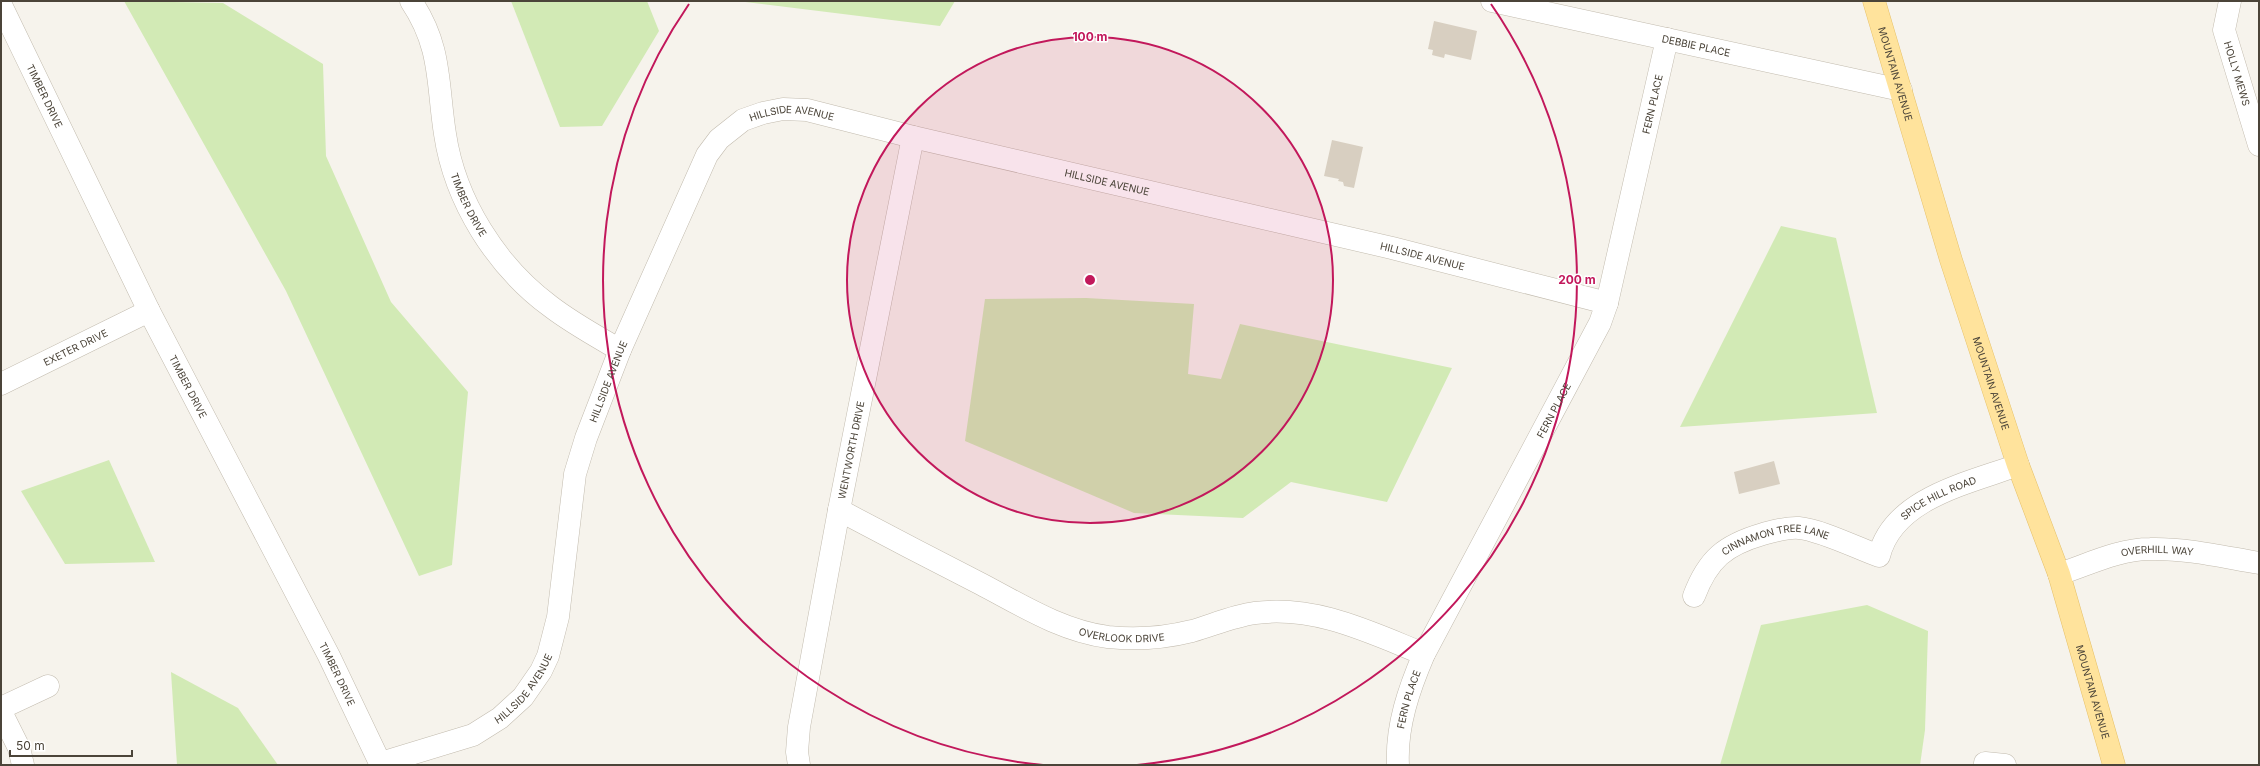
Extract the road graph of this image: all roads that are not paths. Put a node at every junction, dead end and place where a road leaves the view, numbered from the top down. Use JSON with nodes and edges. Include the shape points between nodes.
{"nodes":[{"id":1,"x":411,"y":1,"type":"edge"},
{"id":2,"x":1492,"y":1,"type":"edge"},
{"id":3,"x":1874,"y":1,"type":"edge"},
{"id":4,"x":2230,"y":1,"type":"edge"},
{"id":5,"x":1,"y":5,"type":"edge"},
{"id":6,"x":1666,"y":39,"type":"junction"},
{"id":7,"x":1901,"y":90,"type":"junction"},
{"id":8,"x":913,"y":137,"type":"junction"},
{"id":9,"x":2259,"y":145,"type":"edge"},
{"id":10,"x":1606,"y":303,"type":"junction"},
{"id":11,"x":150,"y":311,"type":"junction"},
{"id":12,"x":620,"y":350,"type":"junction"},
{"id":13,"x":1,"y":384,"type":"edge"},
{"id":14,"x":2018,"y":465,"type":"junction"},
{"id":15,"x":839,"y":510,"type":"junction"},
{"id":16,"x":1879,"y":556,"type":"joint"},
{"id":17,"x":2259,"y":563,"type":"edge"},
{"id":18,"x":2059,"y":574,"type":"junction"},
{"id":19,"x":1694,"y":596,"type":"dead end"},
{"id":20,"x":1424,"y":654,"type":"junction"},
{"id":21,"x":48,"y":686,"type":"dead end"},
{"id":22,"x":1,"y":708,"type":"edge"},
{"id":23,"x":1,"y":712,"type":"edge"},
{"id":24,"x":381,"y":764,"type":"edge"},
{"id":25,"x":23,"y":765,"type":"edge"},
{"id":26,"x":799,"y":765,"type":"edge"},
{"id":27,"x":1398,"y":765,"type":"edge"},
{"id":28,"x":2114,"y":765,"type":"edge"}],
"edges":[{"from":1,"to":12,"type":"street","name":"TIMBER DRIVE","via":[[437,59],[441,108],[452,165],[474,219],[490,244],[528,287],[562,314]]},
{"from":2,"to":6,"type":"street","name":"DEBBIE PLACE"},
{"from":3,"to":7,"type":"main road","name":"MOUNTAIN AVENUE"},
{"from":4,"to":9,"type":"street","name":"HOLLY MEWS","via":[[2224,30]]},
{"from":5,"to":11,"type":"street","name":"TIMBER DRIVE"},
{"from":6,"to":7,"type":"street","name":"DEBBIE PLACE"},
{"from":6,"to":10,"type":"street","name":"FERN PLACE"},
{"from":7,"to":14,"type":"main road","name":"MOUNTAIN AVENUE","via":[[1951,260]]},
{"from":8,"to":10,"type":"street","name":"HILLSIDE AVENUE","via":[[1392,248]]},
{"from":8,"to":12,"type":"street","name":"HILLSIDE AVENUE","via":[[807,110],[793,109],[763,113],[744,120],[727,132],[707,155],[698,173]]},
{"from":8,"to":15,"type":"street","name":"WENTWORTH DRIVE"},
{"from":10,"to":20,"type":"street","name":"FERN PLACE","via":[[1585,354]]},
{"from":11,"to":13,"type":"street","name":"EXETER DRIVE"},
{"from":11,"to":24,"type":"street","name":"TIMBER DRIVE","via":[[329,656]]},
{"from":12,"to":24,"type":"street","name":"HILLSIDE AVENUE","via":[[575,474],[558,617],[553,641],[541,671],[523,697],[487,727],[473,735]]},
{"from":14,"to":16,"type":"street","name":"SPICE HILL ROAD","via":[[1920,503],[1905,513],[1894,525],[1882,543]]},
{"from":14,"to":18,"type":"main road","name":"MOUNTAIN AVENUE"},
{"from":15,"to":20,"type":"street","name":"OVERLOOK DRIVE","via":[[1041,616],[1085,632],[1114,637],[1150,638],[1194,631],[1235,617],[1278,612],[1300,613],[1342,621]]},
{"from":15,"to":26,"type":"street","name":"WENTWORTH DRIVE","via":[[799,727]]},
{"from":16,"to":19,"type":"street","name":"CINNAMON TREE LANE","via":[[1805,530],[1784,528],[1745,540],[1719,554],[1701,579]]},
{"from":17,"to":18,"type":"street","name":"OVERHILL WAY","via":[[2178,550],[2149,549],[2124,552]]},
{"from":18,"to":28,"type":"main road","name":"MOUNTAIN AVENUE"},
{"from":20,"to":27,"type":"street","name":"FERN PLACE","via":[[1406,698]]},
{"from":21,"to":22,"type":"street"},
{"from":23,"to":25,"type":"street"}]}
